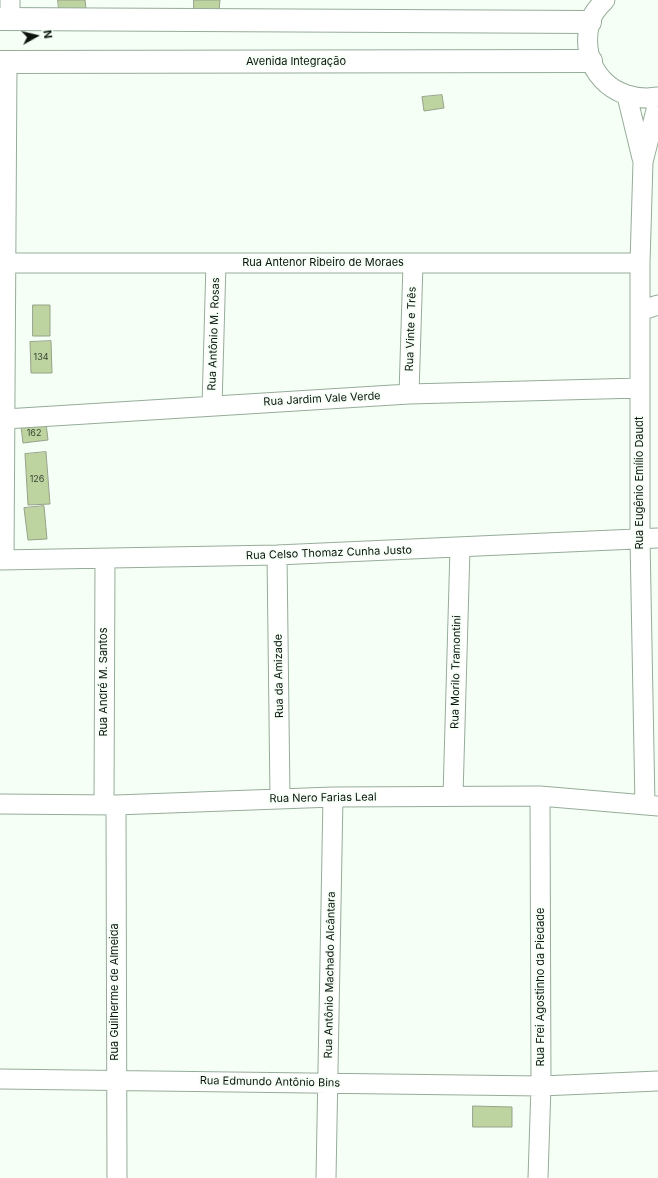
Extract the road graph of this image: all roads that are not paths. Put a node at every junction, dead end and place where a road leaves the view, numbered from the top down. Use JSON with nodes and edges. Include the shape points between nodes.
{"nodes":[{"id":1,"x":605,"y":0,"type":"edge"},
{"id":2,"x":7,"y":13,"type":"edge"},
{"id":3,"x":590,"y":22,"type":"junction"},
{"id":4,"x":591,"y":61,"type":"junction"},
{"id":5,"x":4,"y":62,"type":"edge"},
{"id":6,"x":627,"y":96,"type":"junction"},
{"id":7,"x":658,"y":97,"type":"edge"},
{"id":8,"x":658,"y":102,"type":"edge"},
{"id":9,"x":3,"y":110,"type":"edge"},
{"id":10,"x":643,"y":162,"type":"junction"},
{"id":11,"x":4,"y":224,"type":"edge"},
{"id":12,"x":6,"y":263,"type":"junction"},
{"id":13,"x":216,"y":263,"type":"junction"},
{"id":14,"x":640,"y":263,"type":"junction"},
{"id":15,"x":414,"y":264,"type":"junction"},
{"id":16,"x":658,"y":305,"type":"edge"},
{"id":17,"x":640,"y":311,"type":"junction"},
{"id":18,"x":3,"y":344,"type":"edge"},
{"id":19,"x":640,"y":388,"type":"junction"},
{"id":20,"x":409,"y":394,"type":"junction"},
{"id":21,"x":212,"y":406,"type":"junction"},
{"id":22,"x":5,"y":419,"type":"junction"},
{"id":23,"x":649,"y":538,"type":"edge"},
{"id":24,"x":460,"y":548,"type":"junction"},
{"id":25,"x":277,"y":555,"type":"junction"},
{"id":26,"x":105,"y":559,"type":"junction"},
{"id":27,"x":2,"y":560,"type":"edge"},
{"id":28,"x":453,"y":796,"type":"junction"},
{"id":29,"x":540,"y":796,"type":"junction"},
{"id":30,"x":333,"y":797,"type":"junction"},
{"id":31,"x":280,"y":798,"type":"junction"},
{"id":32,"x":0,"y":804,"type":"edge"},
{"id":33,"x":110,"y":805,"type":"junction"},
{"id":34,"x":652,"y":805,"type":"edge"},
{"id":35,"x":0,"y":1079,"type":"edge"},
{"id":36,"x":115,"y":1079,"type":"junction"},
{"id":37,"x":658,"y":1081,"type":"edge"},
{"id":38,"x":328,"y":1082,"type":"junction"},
{"id":39,"x":541,"y":1086,"type":"junction"},
{"id":40,"x":117,"y":1178,"type":"edge"},
{"id":41,"x":326,"y":1178,"type":"edge"},
{"id":42,"x":538,"y":1178,"type":"edge"}],
"edges":[{"from":1,"to":3,"type":"street"},
{"from":2,"to":3,"type":"main road"},
{"from":3,"to":4,"type":"street","via":[[587,49]]},
{"from":4,"to":5,"type":"main road","name":"Avenida Integração"},
{"from":4,"to":6,"type":"street","via":[[596,72],[609,87]]},
{"from":5,"to":9,"type":"street"},
{"from":6,"to":7,"type":"street","via":[[647,99]]},
{"from":6,"to":10,"type":"street","name":"Rua Eugênio Emílio Daudt"},
{"from":8,"to":10,"type":"street","name":"Rua Eugênio Emílio Daudt"},
{"from":9,"to":11,"type":"street"},
{"from":10,"to":14,"type":"street","name":"Rua Eugênio Emílio Daudt"},
{"from":11,"to":12,"type":"street"},
{"from":12,"to":13,"type":"street","name":"Rua Antenor Ribeiro de Moraes"},
{"from":12,"to":18,"type":"street"},
{"from":13,"to":15,"type":"street","name":"Rua Antenor Ribeiro de Moraes"},
{"from":13,"to":21,"type":"street","name":"Rua Antônio M. Rosas"},
{"from":14,"to":15,"type":"street","name":"Rua Antenor Ribeiro de Moraes"},
{"from":14,"to":17,"type":"street","name":"Rua Eugênio Emílio Daudt"},
{"from":15,"to":20,"type":"street","name":"Rua Vinte e Três"},
{"from":16,"to":17,"type":"street"},
{"from":17,"to":19,"type":"street","name":"Rua Eugênio Emílio Daudt"},
{"from":18,"to":22,"type":"street"},
{"from":19,"to":20,"type":"street","name":"Rua Jardim Vale Verde"},
{"from":19,"to":23,"type":"street","name":"Rua Eugênio Emílio Daudt"},
{"from":20,"to":21,"type":"street","name":"Rua Jardim Vale Verde"},
{"from":21,"to":22,"type":"street","name":"Rua Jardim Vale Verde"},
{"from":22,"to":27,"type":"street"},
{"from":23,"to":24,"type":"street","name":"Rua Celso Thomaz Cunha Justo"},
{"from":23,"to":34,"type":"street","name":"Rua Eugênio Emílio Daudt"},
{"from":24,"to":25,"type":"street","name":"Rua Celso Thomaz Cunha Justo"},
{"from":24,"to":28,"type":"street","name":"Rua Morilo Tramontini"},
{"from":25,"to":26,"type":"street","name":"Rua Celso Thomaz Cunha Justo"},
{"from":25,"to":31,"type":"street","name":"Rua da Amizade"},
{"from":26,"to":27,"type":"street","name":"Rua Celso Thomaz Cunha Justo"},
{"from":26,"to":33,"type":"street","name":"Rua André M. Santos"},
{"from":28,"to":29,"type":"street","name":"Rua Nero Farias Leal"},
{"from":28,"to":30,"type":"street","name":"Rua Nero Farias Leal"},
{"from":29,"to":34,"type":"street","name":"Rua Nero Farias Leal"},
{"from":29,"to":39,"type":"street","name":"Rua Frei Agostinho da Piedade"},
{"from":30,"to":31,"type":"street","name":"Rua Nero Farias Leal"},
{"from":30,"to":38,"type":"street","name":"Rua Antônio Machado Alcântara"},
{"from":31,"to":33,"type":"street","name":"Rua Nero Farias Leal"},
{"from":32,"to":33,"type":"street","name":"Rua Nero Farias Leal"},
{"from":33,"to":36,"type":"street","name":"Rua Guilherme de Almeida"},
{"from":35,"to":36,"type":"street","name":"Rua Edmundo Antônio Bins"},
{"from":36,"to":38,"type":"street","name":"Rua Edmundo Antônio Bins"},
{"from":36,"to":40,"type":"street","name":"Rua Guilherme de Almeida"},
{"from":37,"to":39,"type":"street","name":"Rua Edmundo Antônio Bins"},
{"from":38,"to":39,"type":"street","name":"Rua Edmundo Antônio Bins"},
{"from":38,"to":41,"type":"street","name":"Rua Antônio Machado Alcântara"},
{"from":39,"to":42,"type":"street","name":"Rua Frei Agostinho da Piedade"}]}
